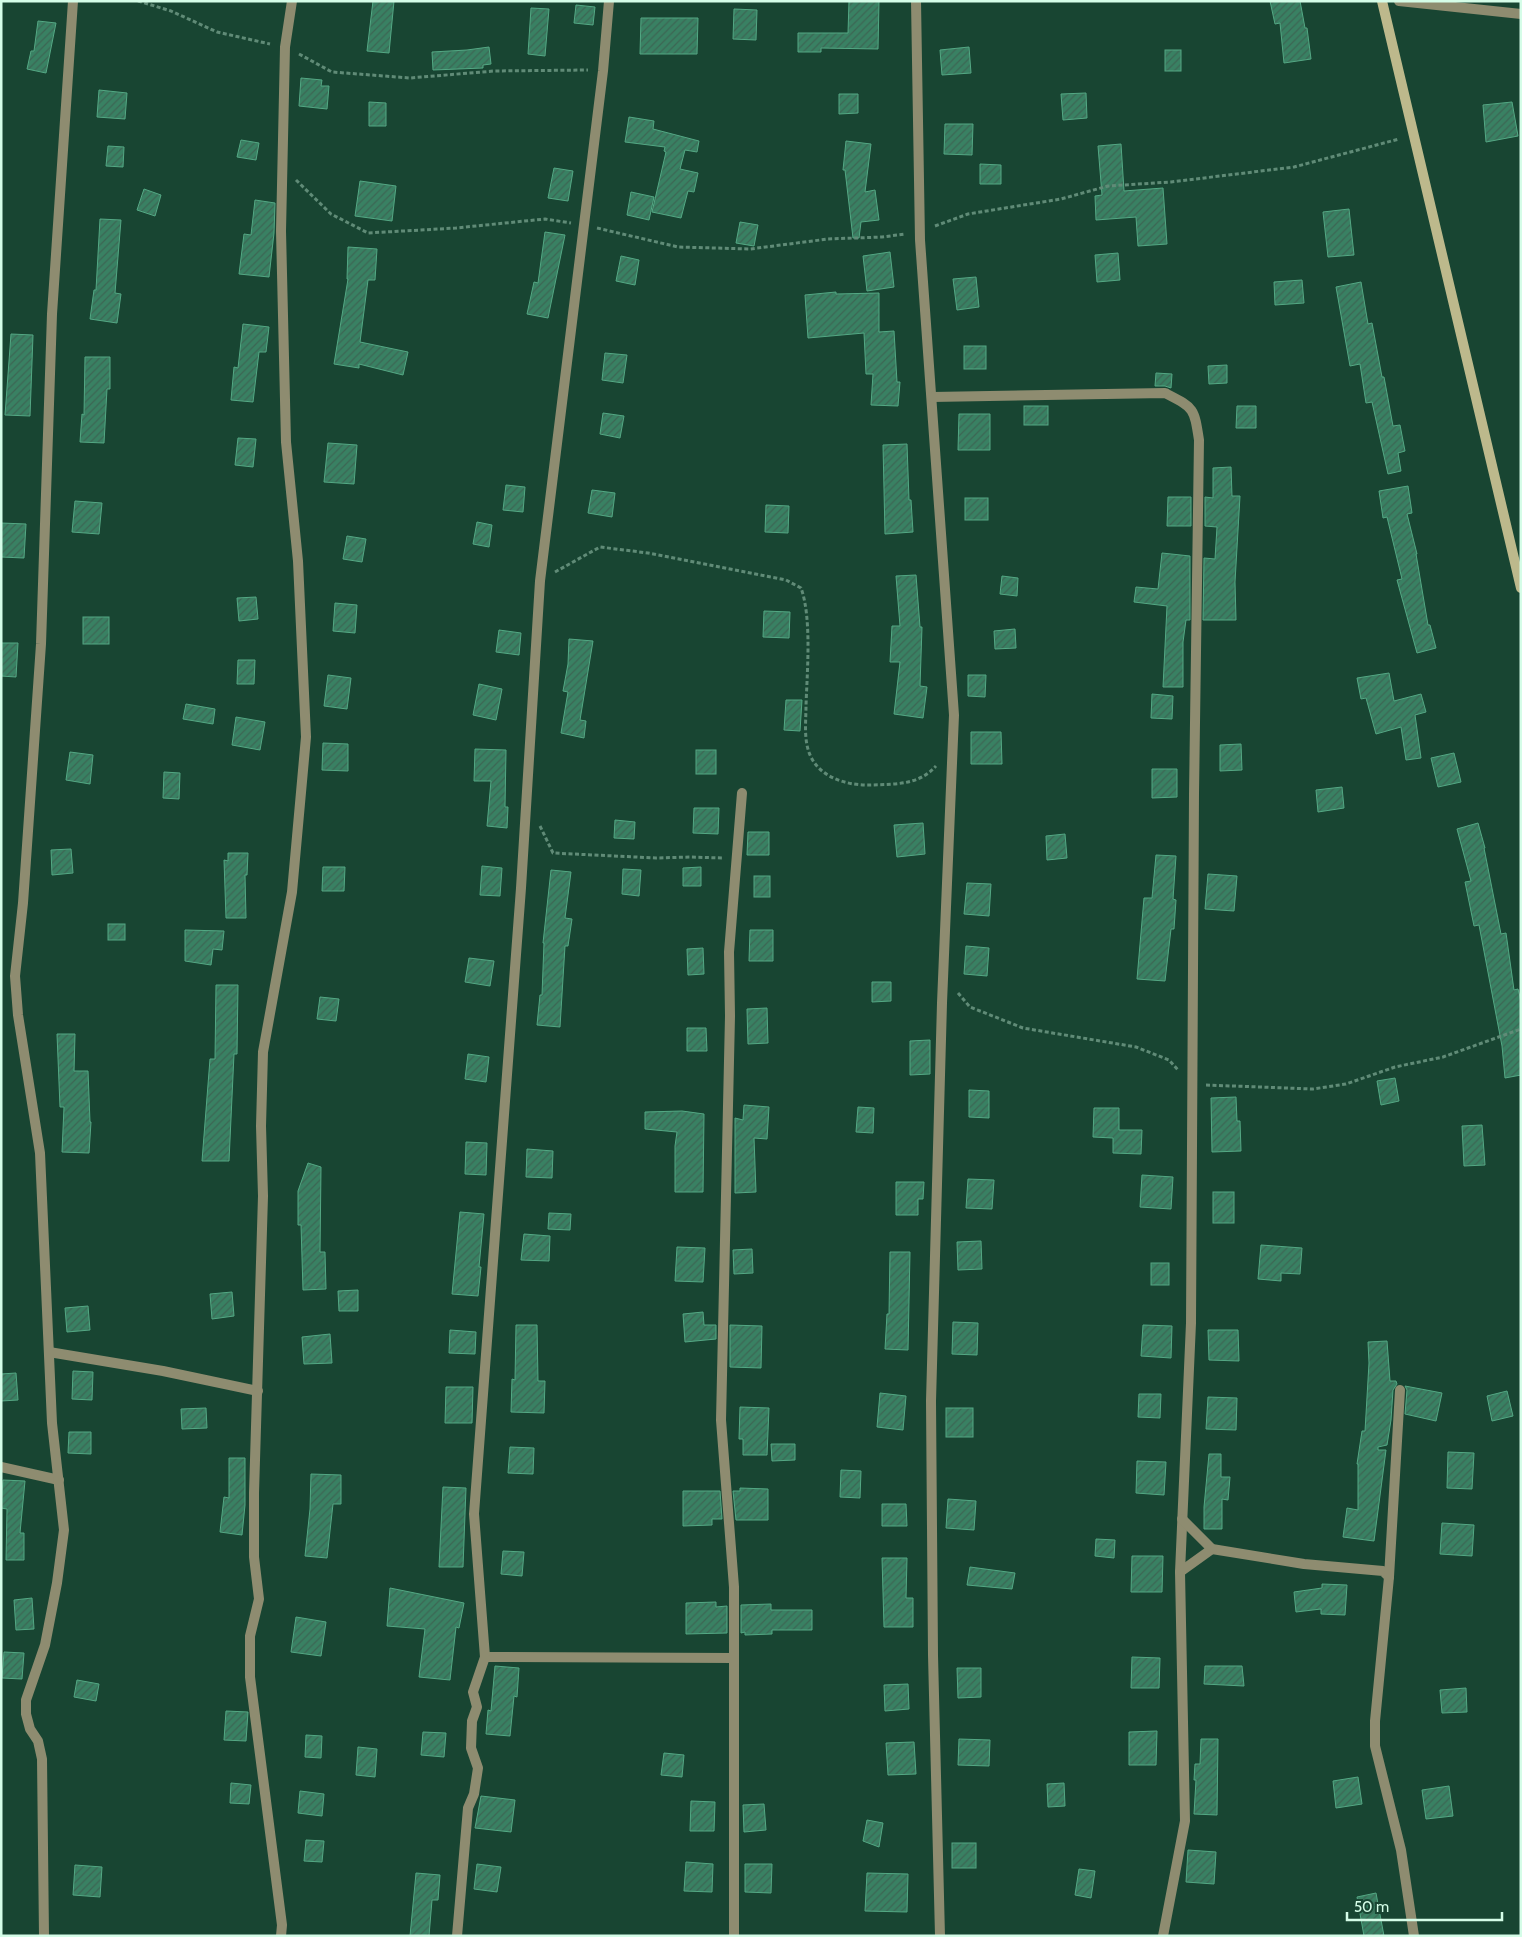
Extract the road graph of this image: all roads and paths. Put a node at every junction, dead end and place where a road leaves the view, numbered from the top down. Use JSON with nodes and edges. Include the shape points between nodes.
{"nodes":[{"id":1,"x":73,"y":1,"type":"edge"},
{"id":2,"x":138,"y":1,"type":"edge"},
{"id":3,"x":292,"y":1,"type":"edge"},
{"id":4,"x":609,"y":1,"type":"edge"},
{"id":5,"x":916,"y":1,"type":"edge"},
{"id":6,"x":1382,"y":1,"type":"edge"},
{"id":7,"x":1399,"y":1,"type":"edge"},
{"id":8,"x":1521,"y":14,"type":"edge"},
{"id":9,"x":285,"y":47,"type":"junction"},
{"id":10,"x":603,"y":71,"type":"junction"},
{"id":11,"x":1414,"y":135,"type":"junction"},
{"id":12,"x":282,"y":166,"type":"junction"},
{"id":13,"x":584,"y":225,"type":"junction"},
{"id":14,"x":920,"y":231,"type":"junction"},
{"id":15,"x":932,"y":397,"type":"junction"},
{"id":16,"x":540,"y":581,"type":"junction"},
{"id":17,"x":1521,"y":588,"type":"edge"},
{"id":18,"x":952,"y":750,"type":"junction"},
{"id":19,"x":742,"y":793,"type":"dead end"},
{"id":20,"x":526,"y":802,"type":"junction"},
{"id":21,"x":736,"y":863,"type":"junction"},
{"id":22,"x":943,"y":976,"type":"junction"},
{"id":23,"x":1521,"y":1029,"type":"edge"},
{"id":24,"x":1192,"y":1084,"type":"junction"},
{"id":25,"x":49,"y":1352,"type":"junction"},
{"id":26,"x":1400,"y":1390,"type":"dead end"},
{"id":27,"x":258,"y":1391,"type":"junction"},
{"id":28,"x":1,"y":1467,"type":"edge"},
{"id":29,"x":59,"y":1480,"type":"junction"},
{"id":30,"x":1182,"y":1519,"type":"junction"},
{"id":31,"x":1212,"y":1548,"type":"junction"},
{"id":32,"x":1180,"y":1572,"type":"junction"},
{"id":33,"x":1389,"y":1577,"type":"junction"},
{"id":34,"x":485,"y":1657,"type":"junction"},
{"id":35,"x":734,"y":1658,"type":"junction"},
{"id":36,"x":44,"y":1936,"type":"edge"},
{"id":37,"x":280,"y":1936,"type":"edge"},
{"id":38,"x":457,"y":1936,"type":"edge"},
{"id":39,"x":734,"y":1936,"type":"edge"},
{"id":40,"x":940,"y":1936,"type":"edge"},
{"id":41,"x":1163,"y":1936,"type":"edge"},
{"id":42,"x":1414,"y":1936,"type":"edge"}],
"edges":[{"from":1,"to":25,"type":"street","via":[[52,314],[41,644],[15,976],[40,1153]]},
{"from":2,"to":9,"type":"path","via":[[217,32]]},
{"from":3,"to":9,"type":"street"},
{"from":4,"to":10,"type":"street"},
{"from":5,"to":14,"type":"street"},
{"from":6,"to":11,"type":"main road"},
{"from":7,"to":8,"type":"street"},
{"from":9,"to":10,"type":"path","via":[[332,72],[410,78],[494,71]]},
{"from":9,"to":12,"type":"street"},
{"from":10,"to":13,"type":"street"},
{"from":11,"to":14,"type":"path","via":[[1294,167],[1108,186],[1061,199],[968,214]]},
{"from":11,"to":17,"type":"main road"},
{"from":12,"to":13,"type":"path","via":[[331,214],[368,233],[545,219]]},
{"from":12,"to":27,"type":"street","via":[[286,442],[298,561],[306,737],[292,892],[263,1052]]},
{"from":13,"to":14,"type":"path","via":[[678,247],[750,249]]},
{"from":13,"to":16,"type":"street"},
{"from":14,"to":15,"type":"street"},
{"from":15,"to":18,"type":"street","via":[[954,715]]},
{"from":15,"to":24,"type":"street","via":[[1164,393],[1186,404],[1195,414],[1199,440]]},
{"from":16,"to":18,"type":"path","via":[[600,547],[786,580],[801,588],[805,597],[806,739],[811,758],[821,771],[838,780],[861,785],[909,783],[930,773]]},
{"from":16,"to":20,"type":"street"},
{"from":18,"to":22,"type":"street"},
{"from":19,"to":21,"type":"street"},
{"from":20,"to":21,"type":"path","via":[[554,853],[656,858],[720,857]]},
{"from":20,"to":34,"type":"street","via":[[474,1514]]},
{"from":21,"to":35,"type":"street","via":[[729,952],[720,1420],[734,1587]]},
{"from":22,"to":24,"type":"path","via":[[970,1007],[1023,1028],[1136,1047],[1169,1060]]},
{"from":22,"to":40,"type":"street","via":[[931,1401]]},
{"from":23,"to":24,"type":"path","via":[[1443,1057],[1395,1067],[1346,1084],[1313,1089]]},
{"from":24,"to":30,"type":"street","via":[[1191,1323]]},
{"from":25,"to":27,"type":"street"},
{"from":25,"to":29,"type":"street","via":[[52,1423]]},
{"from":26,"to":33,"type":"street"},
{"from":27,"to":37,"type":"street","via":[[254,1557],[259,1600],[250,1636],[250,1676],[282,1925]]},
{"from":28,"to":29,"type":"street"},
{"from":29,"to":36,"type":"street","via":[[64,1530],[57,1583],[45,1645],[26,1700],[30,1729],[38,1741],[42,1759]]},
{"from":30,"to":31,"type":"street"},
{"from":30,"to":32,"type":"street"},
{"from":31,"to":32,"type":"street"},
{"from":31,"to":33,"type":"street","via":[[1304,1564],[1383,1571]]},
{"from":32,"to":41,"type":"street","via":[[1184,1821]]},
{"from":33,"to":42,"type":"street","via":[[1375,1746],[1401,1850]]},
{"from":34,"to":35,"type":"street"},
{"from":34,"to":38,"type":"street","via":[[473,1692],[477,1707],[472,1721],[472,1748],[478,1768],[468,1808]]},
{"from":35,"to":39,"type":"street"}]}
